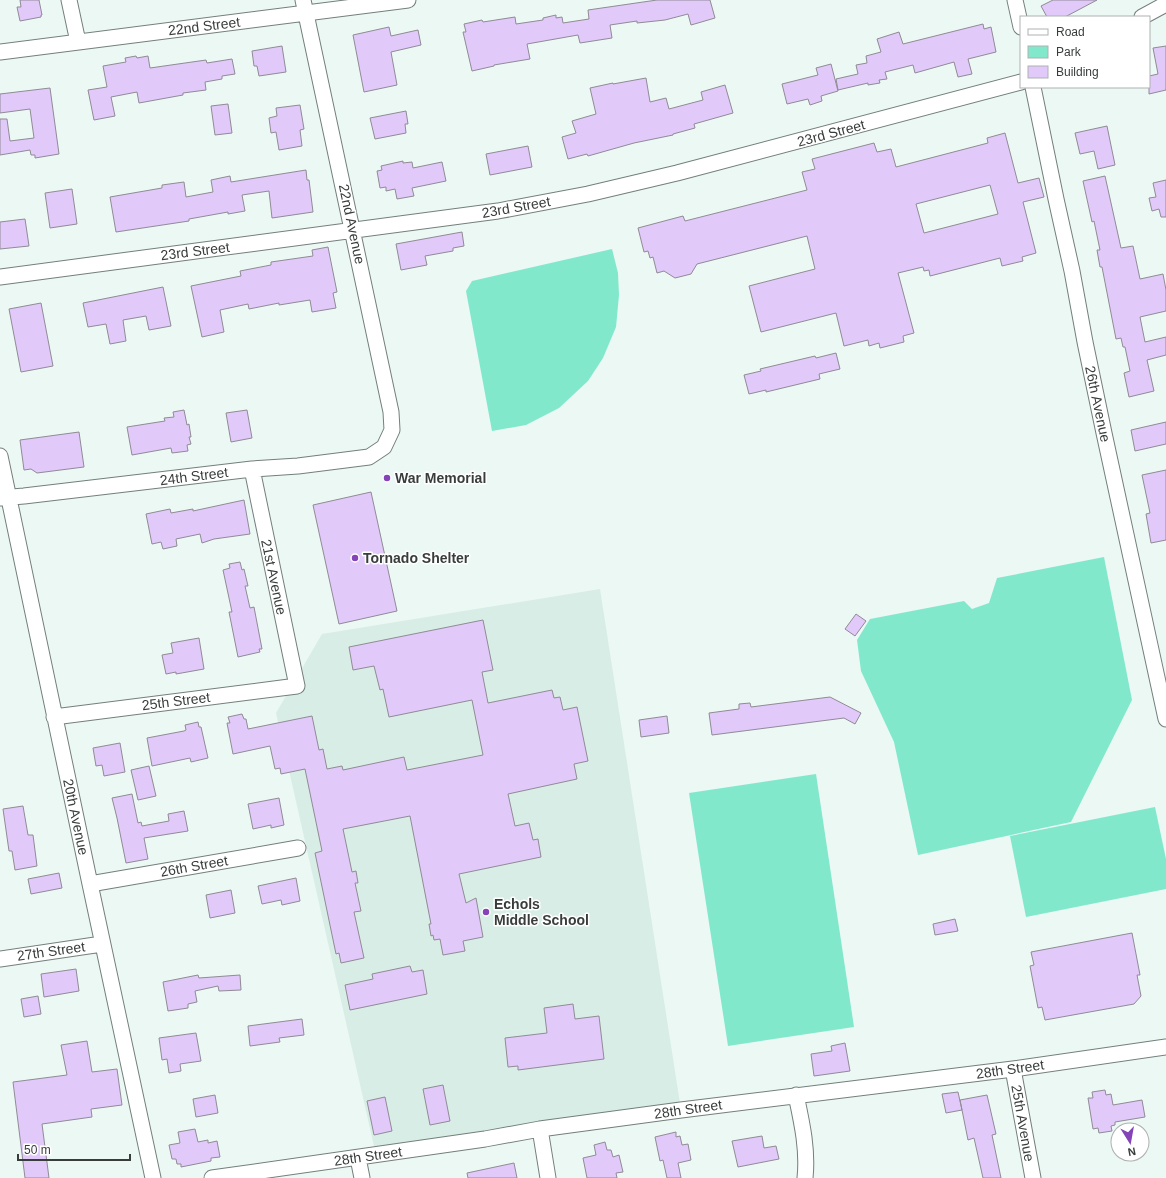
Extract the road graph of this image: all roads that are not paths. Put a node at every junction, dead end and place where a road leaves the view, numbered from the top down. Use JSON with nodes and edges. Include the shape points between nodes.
{"nodes":[{"id":1,"x":70,"y":0,"type":"edge"},
{"id":2,"x":408,"y":0,"type":"edge"},
{"id":3,"x":1015,"y":0,"type":"edge"},
{"id":4,"x":1166,"y":4,"type":"edge"},
{"id":5,"x":305,"y":6,"type":"edge"},
{"id":6,"x":1144,"y":16,"type":"edge"},
{"id":7,"x":1020,"y":23,"type":"edge"},
{"id":8,"x":78,"y":42,"type":"junction"},
{"id":9,"x":0,"y":52,"type":"edge"},
{"id":10,"x":1020,"y":82,"type":"edge"},
{"id":11,"x":1033,"y":88,"type":"edge"},
{"id":12,"x":353,"y":230,"type":"junction"},
{"id":13,"x":0,"y":277,"type":"edge"},
{"id":14,"x":384,"y":447,"type":"joint"},
{"id":15,"x":0,"y":456,"type":"edge"},
{"id":16,"x":252,"y":469,"type":"junction"},
{"id":17,"x":4,"y":498,"type":"edge"},
{"id":18,"x":297,"y":686,"type":"joint"},
{"id":19,"x":54,"y":717,"type":"junction"},
{"id":20,"x":1166,"y":720,"type":"edge"},
{"id":21,"x":298,"y":848,"type":"dead end"},
{"id":22,"x":90,"y":884,"type":"junction"},
{"id":23,"x":102,"y":944,"type":"junction"},
{"id":24,"x":0,"y":959,"type":"edge"},
{"id":25,"x":1166,"y":1047,"type":"edge"},
{"id":26,"x":1013,"y":1069,"type":"junction"},
{"id":27,"x":796,"y":1095,"type":"junction"},
{"id":28,"x":540,"y":1130,"type":"junction"},
{"id":29,"x":358,"y":1158,"type":"junction"},
{"id":30,"x":153,"y":1178,"type":"edge"},
{"id":31,"x":212,"y":1178,"type":"edge"},
{"id":32,"x":362,"y":1178,"type":"edge"},
{"id":33,"x":548,"y":1178,"type":"edge"},
{"id":34,"x":805,"y":1178,"type":"edge"},
{"id":35,"x":1033,"y":1178,"type":"edge"}],
"edges":[{"from":1,"to":8,"type":"street"},
{"from":2,"to":5,"type":"street","name":"22nd Street"},
{"from":3,"to":7,"type":"street"},
{"from":4,"to":6,"type":"street"},
{"from":5,"to":8,"type":"street","name":"22nd Street"},
{"from":5,"to":12,"type":"street","name":"22nd Avenue"},
{"from":8,"to":9,"type":"street","name":"22nd Street"},
{"from":10,"to":12,"type":"street","name":"23rd Street","via":[[588,194],[498,211]]},
{"from":11,"to":20,"type":"street","name":"26th Avenue"},
{"from":12,"to":13,"type":"street","name":"23rd Street"},
{"from":12,"to":14,"type":"street","name":"22nd Avenue","via":[[391,412],[392,430]]},
{"from":14,"to":16,"type":"street","name":"24th Street","via":[[363,458]]},
{"from":15,"to":17,"type":"street","name":"20th Avenue"},
{"from":16,"to":17,"type":"street","name":"24th Street"},
{"from":16,"to":18,"type":"street","name":"21st Avenue"},
{"from":17,"to":19,"type":"street","name":"20th Avenue"},
{"from":18,"to":19,"type":"street","name":"25th Street"},
{"from":19,"to":22,"type":"street","name":"20th Avenue"},
{"from":21,"to":22,"type":"street","name":"26th Street"},
{"from":22,"to":23,"type":"street","name":"20th Avenue"},
{"from":23,"to":24,"type":"street","name":"27th Street"},
{"from":23,"to":30,"type":"street","name":"20th Avenue"},
{"from":25,"to":26,"type":"street","name":"28th Street"},
{"from":26,"to":27,"type":"street","name":"28th Street"},
{"from":26,"to":35,"type":"street","name":"25th Avenue"},
{"from":27,"to":28,"type":"street","name":"28th Street"},
{"from":27,"to":34,"type":"street","via":[[806,1146]]},
{"from":28,"to":29,"type":"street","name":"28th Street"},
{"from":28,"to":33,"type":"street"},
{"from":29,"to":31,"type":"street","name":"28th Street"},
{"from":29,"to":32,"type":"street"}]}
